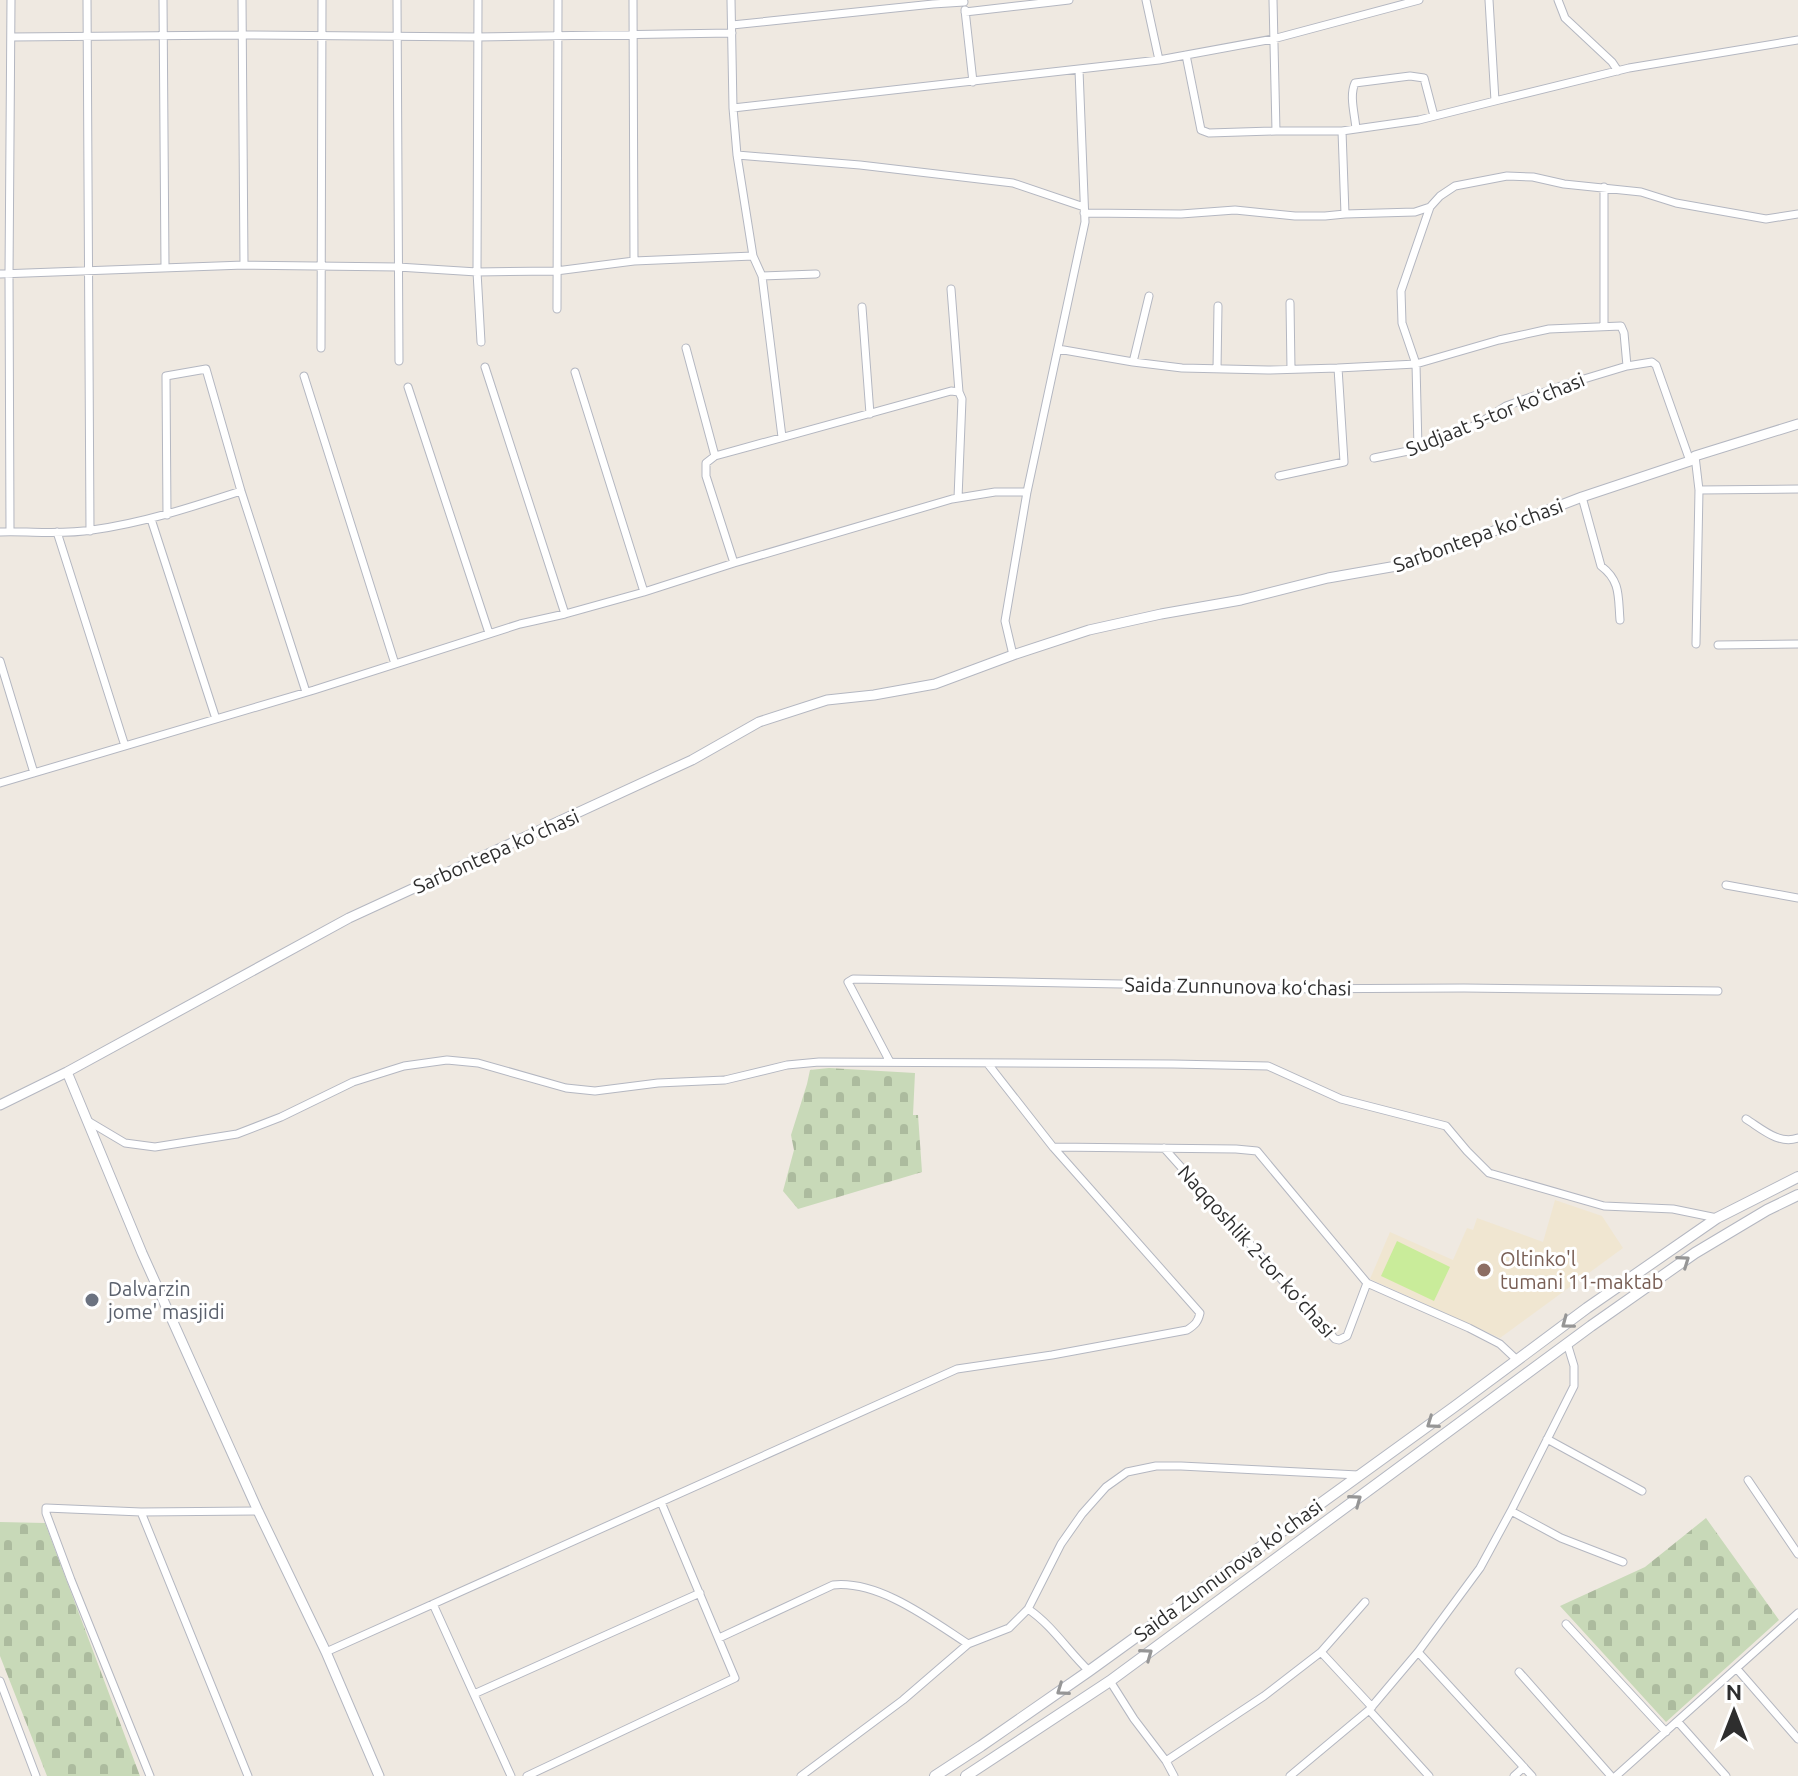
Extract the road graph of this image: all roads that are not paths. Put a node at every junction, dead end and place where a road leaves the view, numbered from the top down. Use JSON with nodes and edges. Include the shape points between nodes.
{"nodes":[{"id":1,"x":11,"y":0,"type":"edge"},
{"id":2,"x":87,"y":0,"type":"edge"},
{"id":3,"x":163,"y":0,"type":"edge"},
{"id":4,"x":242,"y":0,"type":"edge"},
{"id":5,"x":322,"y":0,"type":"edge"},
{"id":6,"x":397,"y":0,"type":"edge"},
{"id":7,"x":478,"y":0,"type":"edge"},
{"id":8,"x":558,"y":0,"type":"edge"},
{"id":9,"x":633,"y":0,"type":"edge"},
{"id":10,"x":731,"y":0,"type":"edge"},
{"id":11,"x":1069,"y":0,"type":"edge"},
{"id":12,"x":1146,"y":0,"type":"edge"},
{"id":13,"x":1273,"y":0,"type":"edge"},
{"id":14,"x":1419,"y":0,"type":"edge"},
{"id":15,"x":1489,"y":0,"type":"edge"},
{"id":16,"x":1558,"y":0,"type":"edge"},
{"id":17,"x":964,"y":1,"type":"edge"},
{"id":18,"x":1038,"y":2,"type":"edge"},
{"id":19,"x":965,"y":12,"type":"junction"},
{"id":20,"x":732,"y":29,"type":"junction"},
{"id":21,"x":242,"y":35,"type":"junction"},
{"id":22,"x":558,"y":35,"type":"junction"},
{"id":23,"x":634,"y":35,"type":"junction"},
{"id":24,"x":323,"y":36,"type":"junction"},
{"id":25,"x":398,"y":36,"type":"junction"},
{"id":26,"x":12,"y":37,"type":"junction"},
{"id":27,"x":163,"y":37,"type":"junction"},
{"id":28,"x":478,"y":37,"type":"junction"},
{"id":29,"x":87,"y":38,"type":"junction"},
{"id":30,"x":1273,"y":39,"type":"junction"},
{"id":31,"x":1798,"y":40,"type":"edge"},
{"id":32,"x":1186,"y":55,"type":"junction"},
{"id":33,"x":1159,"y":60,"type":"junction"},
{"id":34,"x":1079,"y":70,"type":"junction"},
{"id":35,"x":1618,"y":71,"type":"junction"},
{"id":36,"x":973,"y":82,"type":"junction"},
{"id":37,"x":1495,"y":101,"type":"junction"},
{"id":38,"x":733,"y":108,"type":"junction"},
{"id":39,"x":1434,"y":116,"type":"junction"},
{"id":40,"x":1356,"y":129,"type":"junction"},
{"id":41,"x":1276,"y":131,"type":"junction"},
{"id":42,"x":1342,"y":131,"type":"junction"},
{"id":43,"x":737,"y":155,"type":"junction"},
{"id":44,"x":1604,"y":187,"type":"junction"},
{"id":45,"x":1430,"y":207,"type":"junction"},
{"id":46,"x":1084,"y":210,"type":"junction"},
{"id":47,"x":1345,"y":214,"type":"junction"},
{"id":48,"x":1798,"y":214,"type":"edge"},
{"id":49,"x":753,"y":256,"type":"junction"},
{"id":50,"x":634,"y":261,"type":"junction"},
{"id":51,"x":244,"y":265,"type":"junction"},
{"id":52,"x":322,"y":266,"type":"junction"},
{"id":53,"x":165,"y":267,"type":"junction"},
{"id":54,"x":398,"y":267,"type":"junction"},
{"id":55,"x":89,"y":271,"type":"junction"},
{"id":56,"x":556,"y":271,"type":"junction"},
{"id":57,"x":477,"y":272,"type":"junction"},
{"id":58,"x":4,"y":274,"type":"edge"},
{"id":59,"x":816,"y":274,"type":"dead end"},
{"id":60,"x":762,"y":276,"type":"junction"},
{"id":61,"x":951,"y":289,"type":"dead end"},
{"id":62,"x":1149,"y":296,"type":"dead end"},
{"id":63,"x":1290,"y":303,"type":"dead end"},
{"id":64,"x":1218,"y":306,"type":"dead end"},
{"id":65,"x":862,"y":307,"type":"dead end"},
{"id":66,"x":557,"y":309,"type":"dead end"},
{"id":67,"x":1604,"y":326,"type":"junction"},
{"id":68,"x":481,"y":342,"type":"dead end"},
{"id":69,"x":321,"y":348,"type":"dead end"},
{"id":70,"x":686,"y":348,"type":"dead end"},
{"id":71,"x":1058,"y":349,"type":"junction"},
{"id":72,"x":399,"y":361,"type":"dead end"},
{"id":73,"x":1133,"y":362,"type":"junction"},
{"id":74,"x":1416,"y":364,"type":"junction"},
{"id":75,"x":1627,"y":366,"type":"junction"},
{"id":76,"x":485,"y":367,"type":"dead end"},
{"id":77,"x":1338,"y":368,"type":"junction"},
{"id":78,"x":1217,"y":369,"type":"junction"},
{"id":79,"x":1291,"y":369,"type":"junction"},
{"id":80,"x":575,"y":372,"type":"dead end"},
{"id":81,"x":304,"y":376,"type":"dead end"},
{"id":82,"x":408,"y":387,"type":"dead end"},
{"id":83,"x":959,"y":392,"type":"junction"},
{"id":84,"x":870,"y":414,"type":"junction"},
{"id":85,"x":1798,"y":424,"type":"edge"},
{"id":86,"x":782,"y":437,"type":"junction"},
{"id":87,"x":1418,"y":449,"type":"junction"},
{"id":88,"x":715,"y":456,"type":"junction"},
{"id":89,"x":1374,"y":458,"type":"dead end"},
{"id":90,"x":1692,"y":458,"type":"junction"},
{"id":91,"x":1279,"y":476,"type":"dead end"},
{"id":92,"x":1798,"y":489,"type":"edge"},
{"id":93,"x":1699,"y":490,"type":"junction"},
{"id":94,"x":241,"y":491,"type":"junction"},
{"id":95,"x":1027,"y":492,"type":"junction"},
{"id":96,"x":1582,"y":497,"type":"junction"},
{"id":97,"x":958,"y":498,"type":"junction"},
{"id":98,"x":167,"y":515,"type":"junction"},
{"id":99,"x":151,"y":519,"type":"junction"},
{"id":100,"x":10,"y":531,"type":"junction"},
{"id":101,"x":90,"y":531,"type":"junction"},
{"id":102,"x":0,"y":532,"type":"edge"},
{"id":103,"x":57,"y":532,"type":"junction"},
{"id":104,"x":734,"y":563,"type":"junction"},
{"id":105,"x":644,"y":592,"type":"junction"},
{"id":106,"x":565,"y":614,"type":"junction"},
{"id":107,"x":1620,"y":620,"type":"dead end"},
{"id":108,"x":489,"y":633,"type":"junction"},
{"id":109,"x":1696,"y":644,"type":"dead end"},
{"id":110,"x":1798,"y":644,"type":"edge"},
{"id":111,"x":1718,"y":645,"type":"dead end"},
{"id":112,"x":1013,"y":655,"type":"junction"},
{"id":113,"x":0,"y":661,"type":"edge"},
{"id":114,"x":395,"y":664,"type":"junction"},
{"id":115,"x":306,"y":692,"type":"junction"},
{"id":116,"x":216,"y":719,"type":"junction"},
{"id":117,"x":125,"y":746,"type":"junction"},
{"id":118,"x":34,"y":773,"type":"junction"},
{"id":119,"x":0,"y":783,"type":"edge"},
{"id":120,"x":1726,"y":885,"type":"dead end"},
{"id":121,"x":1798,"y":898,"type":"edge"},
{"id":122,"x":1718,"y":991,"type":"dead end"},
{"id":123,"x":890,"y":1062,"type":"junction"},
{"id":124,"x":988,"y":1064,"type":"junction"},
{"id":125,"x":67,"y":1072,"type":"junction"},
{"id":126,"x":0,"y":1105,"type":"edge"},
{"id":127,"x":1746,"y":1119,"type":"dead end"},
{"id":128,"x":87,"y":1120,"type":"junction"},
{"id":129,"x":1798,"y":1138,"type":"edge"},
{"id":130,"x":1053,"y":1147,"type":"junction"},
{"id":131,"x":1164,"y":1148,"type":"junction"},
{"id":132,"x":1798,"y":1177,"type":"edge"},
{"id":133,"x":1798,"y":1195,"type":"edge"},
{"id":134,"x":1717,"y":1218,"type":"junction"},
{"id":135,"x":1367,"y":1283,"type":"junction"},
{"id":136,"x":1567,"y":1343,"type":"junction"},
{"id":137,"x":1517,"y":1360,"type":"junction"},
{"id":138,"x":1454,"y":1407,"type":"junction"},
{"id":139,"x":1464,"y":1420,"type":"junction"},
{"id":140,"x":1547,"y":1439,"type":"junction"},
{"id":141,"x":1358,"y":1475,"type":"junction"},
{"id":142,"x":1748,"y":1480,"type":"dead end"},
{"id":143,"x":1642,"y":1491,"type":"dead end"},
{"id":144,"x":661,"y":1502,"type":"junction"},
{"id":145,"x":258,"y":1511,"type":"junction"},
{"id":146,"x":1511,"y":1511,"type":"junction"},
{"id":147,"x":141,"y":1512,"type":"junction"},
{"id":148,"x":1798,"y":1554,"type":"edge"},
{"id":149,"x":1623,"y":1562,"type":"dead end"},
{"id":150,"x":700,"y":1593,"type":"junction"},
{"id":151,"x":1365,"y":1602,"type":"dead end"},
{"id":152,"x":433,"y":1604,"type":"junction"},
{"id":153,"x":1028,"y":1609,"type":"junction"},
{"id":154,"x":1798,"y":1613,"type":"edge"},
{"id":155,"x":1566,"y":1624,"type":"dead end"},
{"id":156,"x":719,"y":1638,"type":"junction"},
{"id":157,"x":968,"y":1644,"type":"junction"},
{"id":158,"x":326,"y":1652,"type":"junction"},
{"id":159,"x":1321,"y":1652,"type":"junction"},
{"id":160,"x":1418,"y":1652,"type":"junction"},
{"id":161,"x":1737,"y":1669,"type":"junction"},
{"id":162,"x":1089,"y":1671,"type":"junction"},
{"id":163,"x":1519,"y":1672,"type":"dead end"},
{"id":164,"x":0,"y":1681,"type":"edge"},
{"id":165,"x":1110,"y":1681,"type":"junction"},
{"id":166,"x":474,"y":1694,"type":"junction"},
{"id":167,"x":1371,"y":1708,"type":"junction"},
{"id":168,"x":1678,"y":1722,"type":"junction"},
{"id":169,"x":1666,"y":1732,"type":"junction"},
{"id":170,"x":1798,"y":1739,"type":"edge"},
{"id":171,"x":1166,"y":1761,"type":"junction"},
{"id":172,"x":1524,"y":1767,"type":"junction"},
{"id":173,"x":36,"y":1776,"type":"edge"},
{"id":174,"x":150,"y":1776,"type":"edge"},
{"id":175,"x":248,"y":1776,"type":"edge"},
{"id":176,"x":379,"y":1776,"type":"edge"},
{"id":177,"x":511,"y":1776,"type":"edge"},
{"id":178,"x":527,"y":1776,"type":"edge"},
{"id":179,"x":801,"y":1776,"type":"edge"},
{"id":180,"x":935,"y":1776,"type":"edge"},
{"id":181,"x":966,"y":1776,"type":"edge"},
{"id":182,"x":1174,"y":1776,"type":"edge"},
{"id":183,"x":1290,"y":1776,"type":"edge"},
{"id":184,"x":1429,"y":1776,"type":"edge"},
{"id":185,"x":1514,"y":1776,"type":"edge"},
{"id":186,"x":1532,"y":1776,"type":"edge"},
{"id":187,"x":1614,"y":1776,"type":"edge"},
{"id":188,"x":1726,"y":1776,"type":"edge"}],
"edges":[{"from":1,"to":26,"type":"street"},
{"from":2,"to":29,"type":"street"},
{"from":3,"to":27,"type":"street"},
{"from":4,"to":21,"type":"street"},
{"from":5,"to":24,"type":"street"},
{"from":6,"to":25,"type":"street"},
{"from":7,"to":28,"type":"street"},
{"from":8,"to":22,"type":"street"},
{"from":9,"to":23,"type":"street"},
{"from":10,"to":20,"type":"street"},
{"from":11,"to":18,"type":"street"},
{"from":12,"to":33,"type":"street"},
{"from":13,"to":30,"type":"street"},
{"from":14,"to":30,"type":"street"},
{"from":15,"to":37,"type":"street"},
{"from":16,"to":35,"type":"street","via":[[1565,18]]},
{"from":17,"to":19,"type":"street"},
{"from":17,"to":20,"type":"street"},
{"from":18,"to":19,"type":"street"},
{"from":19,"to":36,"type":"street"},
{"from":20,"to":23,"type":"street"},
{"from":20,"to":38,"type":"street"},
{"from":21,"to":24,"type":"street"},
{"from":21,"to":27,"type":"street"},
{"from":21,"to":51,"type":"street"},
{"from":22,"to":23,"type":"street"},
{"from":22,"to":28,"type":"street"},
{"from":22,"to":56,"type":"street"},
{"from":23,"to":50,"type":"street"},
{"from":24,"to":25,"type":"street"},
{"from":24,"to":52,"type":"street"},
{"from":25,"to":28,"type":"street"},
{"from":25,"to":54,"type":"street"},
{"from":26,"to":29,"type":"street"},
{"from":26,"to":58,"type":"street"},
{"from":27,"to":29,"type":"street"},
{"from":27,"to":53,"type":"street"},
{"from":28,"to":57,"type":"street"},
{"from":29,"to":55,"type":"street"},
{"from":30,"to":32,"type":"street"},
{"from":30,"to":41,"type":"street"},
{"from":31,"to":35,"type":"street"},
{"from":32,"to":33,"type":"street"},
{"from":32,"to":41,"type":"street","via":[[1201,130]]},
{"from":33,"to":34,"type":"street"},
{"from":34,"to":36,"type":"street"},
{"from":34,"to":46,"type":"street"},
{"from":35,"to":37,"type":"street"},
{"from":36,"to":38,"type":"street"},
{"from":37,"to":39,"type":"street"},
{"from":38,"to":43,"type":"street"},
{"from":39,"to":40,"type":"street"},
{"from":39,"to":40,"type":"street","via":[[1424,78],[1355,83]]},
{"from":40,"to":42,"type":"street"},
{"from":41,"to":42,"type":"street"},
{"from":42,"to":47,"type":"street"},
{"from":43,"to":46,"type":"street","via":[[1013,183]]},
{"from":43,"to":49,"type":"street"},
{"from":44,"to":45,"type":"street","via":[[1507,176],[1455,186]]},
{"from":44,"to":48,"type":"street","via":[[1766,219]]},
{"from":44,"to":67,"type":"street"},
{"from":45,"to":47,"type":"street"},
{"from":45,"to":74,"type":"street","via":[[1401,291],[1402,323]]},
{"from":46,"to":47,"type":"street"},
{"from":46,"to":71,"type":"street"},
{"from":49,"to":50,"type":"street"},
{"from":49,"to":60,"type":"street"},
{"from":50,"to":56,"type":"street"},
{"from":51,"to":52,"type":"street"},
{"from":51,"to":53,"type":"street"},
{"from":52,"to":54,"type":"street"},
{"from":52,"to":69,"type":"street"},
{"from":53,"to":55,"type":"street"},
{"from":54,"to":57,"type":"street"},
{"from":54,"to":72,"type":"street"},
{"from":55,"to":58,"type":"street"},
{"from":55,"to":101,"type":"street"},
{"from":56,"to":57,"type":"street"},
{"from":56,"to":66,"type":"street"},
{"from":57,"to":68,"type":"street"},
{"from":58,"to":100,"type":"street"},
{"from":59,"to":60,"type":"street"},
{"from":60,"to":86,"type":"street"},
{"from":61,"to":83,"type":"street"},
{"from":62,"to":73,"type":"street"},
{"from":63,"to":79,"type":"street"},
{"from":64,"to":78,"type":"street"},
{"from":65,"to":84,"type":"street"},
{"from":67,"to":74,"type":"street","via":[[1549,329]]},
{"from":67,"to":75,"type":"street","via":[[1621,326]]},
{"from":70,"to":88,"type":"street"},
{"from":71,"to":73,"type":"street"},
{"from":71,"to":95,"type":"street"},
{"from":73,"to":78,"type":"street"},
{"from":74,"to":77,"type":"street"},
{"from":74,"to":87,"type":"street"},
{"from":75,"to":87,"type":"street","name":"Sudjaat 5-tor koʻchasi","via":[[1506,406]]},
{"from":75,"to":90,"type":"street","via":[[1656,365]]},
{"from":76,"to":106,"type":"street"},
{"from":77,"to":79,"type":"street"},
{"from":77,"to":91,"type":"street","via":[[1344,462]]},
{"from":78,"to":79,"type":"street"},
{"from":80,"to":105,"type":"street"},
{"from":81,"to":114,"type":"street"},
{"from":82,"to":108,"type":"street"},
{"from":83,"to":84,"type":"street"},
{"from":83,"to":97,"type":"street"},
{"from":84,"to":86,"type":"street"},
{"from":85,"to":90,"type":"street","name":"Sarbontepa ko'chasi"},
{"from":86,"to":88,"type":"street"},
{"from":87,"to":89,"type":"street","name":"Sudjaat 5-tor koʻchasi"},
{"from":88,"to":104,"type":"street","via":[[706,463],[706,476]]},
{"from":90,"to":93,"type":"street"},
{"from":90,"to":96,"type":"street","name":"Sarbontepa ko'chasi"},
{"from":92,"to":93,"type":"street"},
{"from":93,"to":109,"type":"street"},
{"from":94,"to":98,"type":"street"},
{"from":94,"to":98,"type":"street","via":[[206,369],[166,376]]},
{"from":94,"to":115,"type":"street"},
{"from":95,"to":97,"type":"street"},
{"from":95,"to":112,"type":"street","via":[[1005,621]]},
{"from":96,"to":107,"type":"street","via":[[1601,566],[1616,582]]},
{"from":96,"to":112,"type":"street","name":"Sarbontepa ko'chasi","via":[[1408,564],[1089,630]]},
{"from":97,"to":104,"type":"street"},
{"from":98,"to":99,"type":"street"},
{"from":99,"to":101,"type":"street"},
{"from":99,"to":116,"type":"street"},
{"from":100,"to":102,"type":"street"},
{"from":100,"to":103,"type":"street"},
{"from":101,"to":103,"type":"street"},
{"from":103,"to":117,"type":"street"},
{"from":104,"to":105,"type":"street"},
{"from":105,"to":106,"type":"street"},
{"from":106,"to":108,"type":"street"},
{"from":108,"to":114,"type":"street"},
{"from":110,"to":111,"type":"street"},
{"from":112,"to":125,"type":"street","name":"Sarbontepa ko'chasi","via":[[935,684],[827,700],[759,722],[692,760],[349,918]]},
{"from":113,"to":118,"type":"street"},
{"from":114,"to":115,"type":"street"},
{"from":115,"to":116,"type":"street"},
{"from":116,"to":117,"type":"street"},
{"from":117,"to":118,"type":"street"},
{"from":118,"to":119,"type":"street"},
{"from":120,"to":121,"type":"street"},
{"from":122,"to":123,"type":"street","name":"Saida Zunnunova koʻchasi","via":[[1263,989],[853,979],[848,982]]},
{"from":123,"to":124,"type":"street"},
{"from":123,"to":128,"type":"street","via":[[787,1065],[725,1080],[595,1091],[447,1060],[353,1082],[237,1134],[155,1147],[125,1143]]},
{"from":124,"to":130,"type":"street"},
{"from":124,"to":134,"type":"street","via":[[1268,1066],[1341,1099],[1446,1126],[1489,1173],[1604,1206],[1673,1209]]},
{"from":125,"to":126,"type":"street","name":"Sarbontepa ko'chasi"},
{"from":125,"to":128,"type":"street"},
{"from":127,"to":129,"type":"street","via":[[1781,1141]]},
{"from":128,"to":145,"type":"street"},
{"from":130,"to":131,"type":"street"},
{"from":130,"to":144,"type":"street","via":[[1200,1313],[1194,1326],[957,1369]]},
{"from":131,"to":135,"type":"street","via":[[1257,1151]]},
{"from":131,"to":135,"type":"street","name":"Naqqoshlik 2-tor koʻchasi","via":[[1335,1339],[1347,1336]]},
{"from":132,"to":134,"type":"main road","name":"Saida Zunnunova ko'chasi"},
{"from":136,"to":133,"type":"main road","name":"Saida Zunnunova ko'chasi","one_way":true,"via":[[1695,1253]]},
{"from":134,"to":137,"type":"main road","name":"Saida Zunnunova ko'chasi","one_way":true},
{"from":135,"to":137,"type":"street","via":[[1500,1344]]},
{"from":136,"to":139,"type":"main road","name":"Saida Zunnunova ko'chasi"},
{"from":136,"to":140,"type":"street","via":[[1574,1386]]},
{"from":137,"to":138,"type":"main road","name":"Saida Zunnunova ko'chasi"},
{"from":138,"to":139,"type":"main road"},
{"from":138,"to":141,"type":"main road","name":"Saida Zunnunova ko'chasi","one_way":true},
{"from":165,"to":139,"type":"main road","name":"Saida Zunnunova ko'chasi","one_way":true},
{"from":140,"to":143,"type":"street"},
{"from":140,"to":146,"type":"street"},
{"from":141,"to":153,"type":"street","via":[[1181,1466],[1127,1472],[1082,1514]]},
{"from":141,"to":162,"type":"main road","name":"Saida Zunnunova ko'chasi"},
{"from":142,"to":148,"type":"street"},
{"from":144,"to":150,"type":"street"},
{"from":144,"to":152,"type":"street"},
{"from":145,"to":147,"type":"street"},
{"from":145,"to":158,"type":"street"},
{"from":146,"to":149,"type":"street"},
{"from":146,"to":160,"type":"street","via":[[1480,1568]]},
{"from":147,"to":174,"type":"street","via":[[46,1508]]},
{"from":147,"to":175,"type":"street"},
{"from":150,"to":156,"type":"street"},
{"from":150,"to":166,"type":"street"},
{"from":151,"to":159,"type":"street"},
{"from":152,"to":158,"type":"street"},
{"from":152,"to":166,"type":"street"},
{"from":153,"to":157,"type":"street","via":[[1009,1628]]},
{"from":153,"to":162,"type":"street"},
{"from":154,"to":161,"type":"street"},
{"from":155,"to":169,"type":"street"},
{"from":156,"to":157,"type":"street","via":[[833,1585],[848,1583],[916,1610]]},
{"from":156,"to":178,"type":"street","via":[[735,1678]]},
{"from":157,"to":179,"type":"street"},
{"from":158,"to":176,"type":"street"},
{"from":159,"to":167,"type":"street"},
{"from":159,"to":171,"type":"street"},
{"from":160,"to":167,"type":"street"},
{"from":160,"to":172,"type":"street"},
{"from":161,"to":168,"type":"street"},
{"from":161,"to":170,"type":"street"},
{"from":162,"to":180,"type":"main road","name":"Saida Zunnunova ko'chasi","one_way":true},
{"from":163,"to":187,"type":"street"},
{"from":164,"to":173,"type":"street"},
{"from":165,"to":171,"type":"street"},
{"from":165,"to":181,"type":"main road","name":"Saida Zunnunova ko'chasi"},
{"from":166,"to":177,"type":"street"},
{"from":167,"to":183,"type":"street"},
{"from":167,"to":184,"type":"street"},
{"from":168,"to":169,"type":"street"},
{"from":168,"to":188,"type":"street"},
{"from":169,"to":187,"type":"street"},
{"from":171,"to":182,"type":"street"},
{"from":172,"to":185,"type":"street"},
{"from":172,"to":186,"type":"street"}]}
